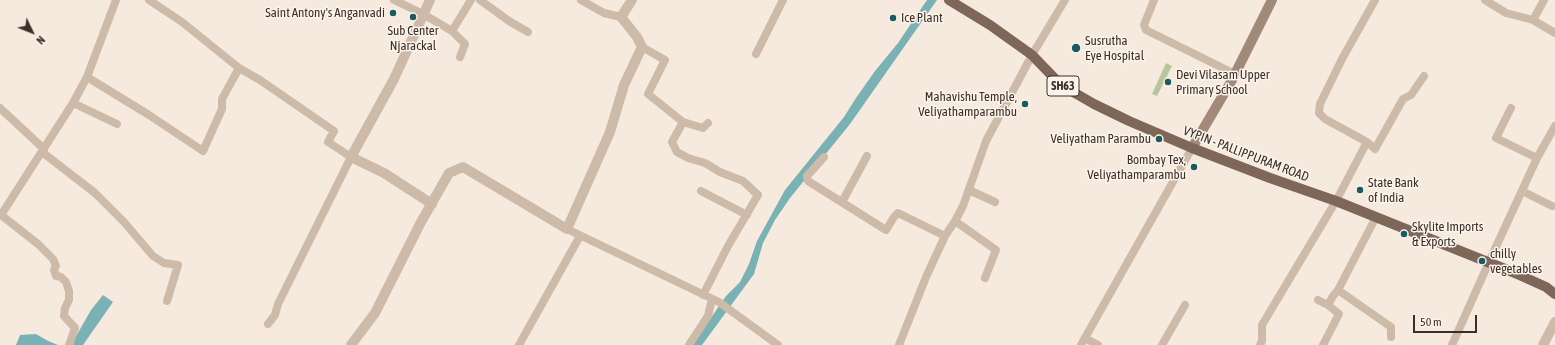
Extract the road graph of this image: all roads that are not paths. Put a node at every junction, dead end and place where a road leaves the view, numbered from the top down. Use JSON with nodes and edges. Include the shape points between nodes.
{"nodes":[{"id":1,"x":116,"y":0,"type":"edge"},
{"id":2,"x":149,"y":0,"type":"edge"},
{"id":3,"x":394,"y":0,"type":"edge"},
{"id":4,"x":430,"y":0,"type":"edge"},
{"id":5,"x":471,"y":0,"type":"edge"},
{"id":6,"x":480,"y":0,"type":"edge"},
{"id":7,"x":580,"y":0,"type":"edge"},
{"id":8,"x":632,"y":0,"type":"edge"},
{"id":9,"x":783,"y":0,"type":"edge"},
{"id":10,"x":949,"y":0,"type":"edge"},
{"id":11,"x":1065,"y":0,"type":"edge"},
{"id":12,"x":1154,"y":0,"type":"edge"},
{"id":13,"x":1272,"y":0,"type":"edge"},
{"id":14,"x":1375,"y":0,"type":"edge"},
{"id":15,"x":1485,"y":0,"type":"edge"},
{"id":16,"x":1544,"y":0,"type":"edge"},
{"id":17,"x":423,"y":14,"type":"junction"},
{"id":18,"x":620,"y":17,"type":"junction"},
{"id":19,"x":1533,"y":20,"type":"junction"},
{"id":20,"x":452,"y":31,"type":"junction"},
{"id":21,"x":528,"y":32,"type":"dead end"},
{"id":22,"x":1555,"y":33,"type":"edge"},
{"id":23,"x":642,"y":47,"type":"junction"},
{"id":24,"x":756,"y":54,"type":"dead end"},
{"id":25,"x":1032,"y":55,"type":"junction"},
{"id":26,"x":460,"y":57,"type":"dead end"},
{"id":27,"x":239,"y":68,"type":"junction"},
{"id":28,"x":1235,"y":74,"type":"junction"},
{"id":29,"x":1424,"y":76,"type":"dead end"},
{"id":30,"x":87,"y":77,"type":"junction"},
{"id":31,"x":73,"y":104,"type":"junction"},
{"id":32,"x":0,"y":108,"type":"edge"},
{"id":33,"x":1511,"y":108,"type":"dead end"},
{"id":34,"x":683,"y":122,"type":"junction"},
{"id":35,"x":117,"y":124,"type":"dead end"},
{"id":36,"x":708,"y":124,"type":"dead end"},
{"id":37,"x":1555,"y":126,"type":"edge"},
{"id":38,"x":1367,"y":142,"type":"junction"},
{"id":39,"x":1192,"y":148,"type":"junction"},
{"id":40,"x":43,"y":150,"type":"junction"},
{"id":41,"x":867,"y":156,"type":"dead end"},
{"id":42,"x":351,"y":157,"type":"junction"},
{"id":43,"x":824,"y":157,"type":"dead end"},
{"id":44,"x":1538,"y":158,"type":"junction"},
{"id":45,"x":969,"y":190,"type":"junction"},
{"id":46,"x":701,"y":191,"type":"dead end"},
{"id":47,"x":1522,"y":191,"type":"junction"},
{"id":48,"x":1336,"y":201,"type":"junction"},
{"id":49,"x":842,"y":202,"type":"junction"},
{"id":50,"x":995,"y":202,"type":"dead end"},
{"id":51,"x":432,"y":204,"type":"junction"},
{"id":52,"x":1552,"y":206,"type":"dead end"},
{"id":53,"x":746,"y":215,"type":"junction"},
{"id":54,"x":1,"y":216,"type":"edge"},
{"id":55,"x":1376,"y":217,"type":"junction"},
{"id":56,"x":955,"y":221,"type":"junction"},
{"id":57,"x":567,"y":229,"type":"junction"},
{"id":58,"x":580,"y":236,"type":"junction"},
{"id":59,"x":945,"y":236,"type":"junction"},
{"id":60,"x":1488,"y":262,"type":"junction"},
{"id":61,"x":985,"y":278,"type":"dead end"},
{"id":62,"x":1338,"y":290,"type":"junction"},
{"id":63,"x":1555,"y":294,"type":"edge"},
{"id":64,"x":703,"y":295,"type":"junction"},
{"id":65,"x":167,"y":300,"type":"dead end"},
{"id":66,"x":1318,"y":300,"type":"dead end"},
{"id":67,"x":715,"y":301,"type":"junction"},
{"id":68,"x":1328,"y":305,"type":"junction"},
{"id":69,"x":1185,"y":306,"type":"dead end"},
{"id":70,"x":1555,"y":322,"type":"edge"},
{"id":71,"x":268,"y":324,"type":"dead end"},
{"id":72,"x":1391,"y":337,"type":"dead end"},
{"id":73,"x":1083,"y":341,"type":"edge"},
{"id":74,"x":69,"y":345,"type":"edge"},
{"id":75,"x":351,"y":345,"type":"edge"},
{"id":76,"x":519,"y":345,"type":"edge"},
{"id":77,"x":689,"y":345,"type":"edge"},
{"id":78,"x":778,"y":345,"type":"edge"},
{"id":79,"x":899,"y":345,"type":"edge"},
{"id":80,"x":1098,"y":345,"type":"edge"},
{"id":81,"x":1162,"y":345,"type":"edge"},
{"id":82,"x":1260,"y":345,"type":"edge"},
{"id":83,"x":1323,"y":345,"type":"edge"},
{"id":84,"x":1452,"y":345,"type":"edge"},
{"id":85,"x":1542,"y":345,"type":"edge"}],
"edges":[{"from":1,"to":30,"type":"street"},
{"from":2,"to":27,"type":"street","via":[[182,22]]},
{"from":3,"to":17,"type":"street"},
{"from":4,"to":17,"type":"street"},
{"from":5,"to":20,"type":"street"},
{"from":6,"to":21,"type":"street"},
{"from":7,"to":18,"type":"street","via":[[604,13]]},
{"from":8,"to":18,"type":"street"},
{"from":9,"to":24,"type":"street"},
{"from":10,"to":25,"type":"main road","name":"VYPIN - PALLIPPURAM ROAD","number":"SH63"},
{"from":11,"to":25,"type":"street"},
{"from":12,"to":28,"type":"street","via":[[1144,25],[1146,30]]},
{"from":13,"to":28,"type":"main road"},
{"from":14,"to":38,"type":"street","via":[[1342,59],[1320,104],[1319,113],[1325,119]]},
{"from":15,"to":19,"type":"street","via":[[1506,13]]},
{"from":16,"to":19,"type":"street"},
{"from":17,"to":20,"type":"street"},
{"from":17,"to":42,"type":"street","via":[[394,79]]},
{"from":18,"to":23,"type":"street","via":[[638,37]]},
{"from":19,"to":22,"type":"street"},
{"from":20,"to":26,"type":"street","via":[[465,44]]},
{"from":23,"to":34,"type":"street","via":[[665,60],[648,94]]},
{"from":23,"to":57,"type":"street","via":[[624,85],[610,132]]},
{"from":25,"to":39,"type":"main road","name":"VYPIN - PALLIPPURAM ROAD","number":"SH63","via":[[1061,85],[1129,121]]},
{"from":25,"to":45,"type":"street","via":[[986,141]]},
{"from":27,"to":30,"type":"street","via":[[222,99],[222,109],[203,151]]},
{"from":27,"to":42,"type":"street","via":[[334,131],[328,142]]},
{"from":28,"to":39,"type":"main road"},
{"from":29,"to":38,"type":"street","via":[[1411,95],[1403,99],[1375,149]]},
{"from":30,"to":31,"type":"street"},
{"from":31,"to":35,"type":"street"},
{"from":31,"to":40,"type":"street"},
{"from":32,"to":40,"type":"street"},
{"from":33,"to":44,"type":"street","via":[[1496,138]]},
{"from":34,"to":36,"type":"street","via":[[703,128]]},
{"from":34,"to":53,"type":"street","via":[[672,142],[677,152],[743,181],[758,195]]},
{"from":37,"to":44,"type":"street"},
{"from":38,"to":48,"type":"street"},
{"from":39,"to":48,"type":"main road","name":"VYPIN - PALLIPPURAM ROAD","number":"SH63"},
{"from":39,"to":73,"type":"street"},
{"from":40,"to":54,"type":"street"},
{"from":40,"to":65,"type":"street","via":[[114,212],[153,256],[178,265]]},
{"from":41,"to":49,"type":"street"},
{"from":42,"to":51,"type":"street","via":[[384,173]]},
{"from":42,"to":71,"type":"street","via":[[278,304],[275,315]]},
{"from":43,"to":49,"type":"street","via":[[807,176],[808,181]]},
{"from":44,"to":47,"type":"street"},
{"from":45,"to":50,"type":"street"},
{"from":45,"to":56,"type":"street"},
{"from":46,"to":53,"type":"street"},
{"from":47,"to":52,"type":"street"},
{"from":47,"to":60,"type":"street"},
{"from":48,"to":55,"type":"main road","name":"VYPIN - PALLIPPURAM ROAD","number":"SH63"},
{"from":48,"to":82,"type":"street","via":[[1262,325]]},
{"from":49,"to":59,"type":"street","via":[[886,230],[898,213]]},
{"from":51,"to":57,"type":"street","via":[[449,173],[463,167]]},
{"from":51,"to":75,"type":"street","via":[[375,313]]},
{"from":53,"to":64,"type":"street"},
{"from":54,"to":74,"type":"street","via":[[22,230],[53,259],[56,276],[66,282],[70,291],[64,316],[75,328]]},
{"from":55,"to":60,"type":"main road","name":"VYPIN - PALLIPPURAM ROAD","number":"SH63"},
{"from":55,"to":62,"type":"street"},
{"from":56,"to":59,"type":"street"},
{"from":56,"to":61,"type":"street","via":[[996,250]]},
{"from":57,"to":58,"type":"street"},
{"from":58,"to":64,"type":"street"},
{"from":58,"to":76,"type":"street"},
{"from":59,"to":79,"type":"street"},
{"from":60,"to":63,"type":"main road","name":"VYPIN - PALLIPPURAM ROAD","number":"SH63","via":[[1546,287]]},
{"from":60,"to":84,"type":"street"},
{"from":62,"to":68,"type":"street"},
{"from":62,"to":72,"type":"street","via":[[1391,327]]},
{"from":64,"to":67,"type":"street"},
{"from":66,"to":68,"type":"street"},
{"from":67,"to":77,"type":"street"},
{"from":67,"to":78,"type":"street"},
{"from":68,"to":83,"type":"street","via":[[1338,314]]},
{"from":69,"to":81,"type":"street"},
{"from":70,"to":85,"type":"street"},
{"from":73,"to":80,"type":"street"}]}
